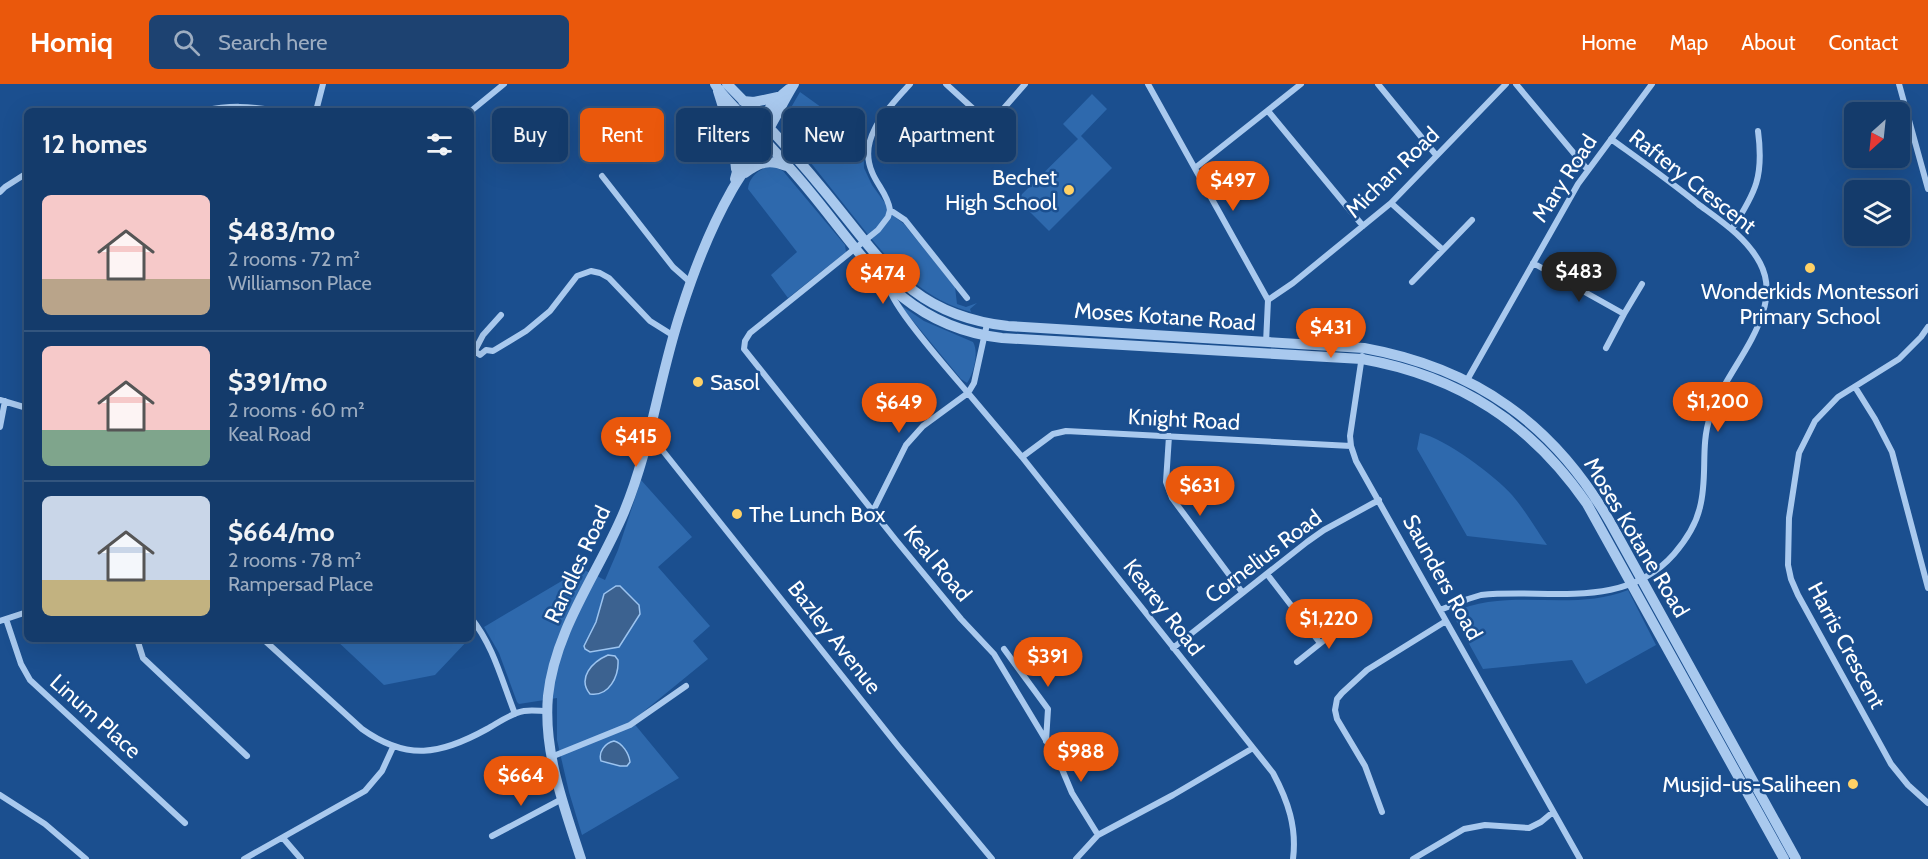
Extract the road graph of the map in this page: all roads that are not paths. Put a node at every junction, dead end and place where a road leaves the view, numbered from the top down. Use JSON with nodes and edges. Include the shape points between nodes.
{"nodes":[{"id":1,"x":323,"y":84,"type":"edge"},
{"id":2,"x":504,"y":84,"type":"edge"},
{"id":3,"x":910,"y":84,"type":"edge"},
{"id":4,"x":946,"y":84,"type":"edge"},
{"id":5,"x":1025,"y":84,"type":"edge"},
{"id":6,"x":1148,"y":84,"type":"edge"},
{"id":7,"x":1301,"y":84,"type":"edge"},
{"id":8,"x":1378,"y":84,"type":"edge"},
{"id":9,"x":1506,"y":84,"type":"edge"},
{"id":10,"x":1516,"y":84,"type":"edge"},
{"id":11,"x":1652,"y":84,"type":"edge"},
{"id":12,"x":1899,"y":84,"type":"edge"},
{"id":13,"x":720,"y":85,"type":"edge"},
{"id":14,"x":794,"y":85,"type":"edge"},
{"id":15,"x":778,"y":97,"type":"junction"},
{"id":16,"x":742,"y":101,"type":"junction"},
{"id":17,"x":215,"y":108,"type":"edge"},
{"id":18,"x":254,"y":108,"type":"edge"},
{"id":19,"x":317,"y":108,"type":"edge"},
{"id":20,"x":738,"y":108,"type":"edge"},
{"id":21,"x":749,"y":108,"type":"edge"},
{"id":22,"x":770,"y":108,"type":"edge"},
{"id":23,"x":972,"y":108,"type":"edge"},
{"id":24,"x":1004,"y":108,"type":"edge"},
{"id":25,"x":474,"y":109,"type":"edge"},
{"id":26,"x":1268,"y":111,"type":"junction"},
{"id":27,"x":771,"y":125,"type":"edge"},
{"id":28,"x":1758,"y":130,"type":"dead end"},
{"id":29,"x":771,"y":131,"type":"edge"},
{"id":30,"x":1611,"y":139,"type":"junction"},
{"id":31,"x":771,"y":148,"type":"edge"},
{"id":32,"x":1436,"y":155,"type":"junction"},
{"id":33,"x":1928,"y":155,"type":"edge"},
{"id":34,"x":1920,"y":157,"type":"junction"},
{"id":35,"x":744,"y":162,"type":"edge"},
{"id":36,"x":748,"y":162,"type":"edge"},
{"id":37,"x":789,"y":167,"type":"junction"},
{"id":38,"x":1195,"y":168,"type":"junction"},
{"id":39,"x":1587,"y":170,"type":"junction"},
{"id":40,"x":24,"y":174,"type":"edge"},
{"id":41,"x":740,"y":174,"type":"junction"},
{"id":42,"x":602,"y":177,"type":"dead end"},
{"id":43,"x":1928,"y":189,"type":"edge"},
{"id":44,"x":0,"y":192,"type":"edge"},
{"id":45,"x":1391,"y":203,"type":"junction"},
{"id":46,"x":890,"y":210,"type":"junction"},
{"id":47,"x":1472,"y":220,"type":"dead end"},
{"id":48,"x":1363,"y":226,"type":"junction"},
{"id":49,"x":1732,"y":229,"type":"junction"},
{"id":50,"x":860,"y":244,"type":"junction"},
{"id":51,"x":1443,"y":250,"type":"junction"},
{"id":52,"x":1533,"y":263,"type":"junction"},
{"id":53,"x":690,"y":282,"type":"junction"},
{"id":54,"x":1412,"y":282,"type":"dead end"},
{"id":55,"x":1642,"y":284,"type":"dead end"},
{"id":56,"x":889,"y":287,"type":"junction"},
{"id":57,"x":967,"y":297,"type":"dead end"},
{"id":58,"x":1268,"y":300,"type":"junction"},
{"id":59,"x":1624,"y":314,"type":"junction"},
{"id":60,"x":501,"y":315,"type":"dead end"},
{"id":61,"x":987,"y":324,"type":"junction"},
{"id":62,"x":1928,"y":327,"type":"edge"},
{"id":63,"x":674,"y":336,"type":"junction"},
{"id":64,"x":984,"y":336,"type":"junction"},
{"id":65,"x":1266,"y":347,"type":"junction"},
{"id":66,"x":1606,"y":348,"type":"dead end"},
{"id":67,"x":474,"y":353,"type":"edge"},
{"id":68,"x":1363,"y":354,"type":"junction"},
{"id":69,"x":474,"y":355,"type":"edge"},
{"id":70,"x":1465,"y":386,"type":"junction"},
{"id":71,"x":1855,"y":387,"type":"junction"},
{"id":72,"x":968,"y":393,"type":"junction"},
{"id":73,"x":3,"y":401,"type":"edge"},
{"id":74,"x":24,"y":407,"type":"edge"},
{"id":75,"x":0,"y":427,"type":"edge"},
{"id":76,"x":1169,"y":436,"type":"junction"},
{"id":77,"x":648,"y":441,"type":"junction"},
{"id":78,"x":1351,"y":446,"type":"junction"},
{"id":79,"x":627,"y":450,"type":"dead end"},
{"id":80,"x":645,"y":452,"type":"junction"},
{"id":81,"x":1022,"y":457,"type":"junction"},
{"id":82,"x":1378,"y":500,"type":"junction"},
{"id":83,"x":873,"y":511,"type":"junction"},
{"id":84,"x":1267,"y":574,"type":"junction"},
{"id":85,"x":1637,"y":582,"type":"junction"},
{"id":86,"x":1928,"y":588,"type":"edge"},
{"id":87,"x":1242,"y":592,"type":"junction"},
{"id":88,"x":1440,"y":610,"type":"junction"},
{"id":89,"x":24,"y":613,"type":"edge"},
{"id":90,"x":3,"y":620,"type":"edge"},
{"id":91,"x":1446,"y":621,"type":"junction"},
{"id":92,"x":474,"y":622,"type":"edge"},
{"id":93,"x":1347,"y":622,"type":"dead end"},
{"id":94,"x":138,"y":642,"type":"edge"},
{"id":95,"x":265,"y":642,"type":"edge"},
{"id":96,"x":1320,"y":643,"type":"junction"},
{"id":97,"x":1173,"y":648,"type":"junction"},
{"id":98,"x":1004,"y":649,"type":"dead end"},
{"id":99,"x":1297,"y":662,"type":"dead end"},
{"id":100,"x":686,"y":686,"type":"dead end"},
{"id":101,"x":547,"y":711,"type":"junction"},
{"id":102,"x":515,"y":714,"type":"junction"},
{"id":103,"x":1046,"y":742,"type":"junction"},
{"id":104,"x":393,"y":747,"type":"junction"},
{"id":105,"x":1253,"y":748,"type":"junction"},
{"id":106,"x":247,"y":756,"type":"dead end"},
{"id":107,"x":551,"y":757,"type":"junction"},
{"id":108,"x":1744,"y":775,"type":"junction"},
{"id":109,"x":0,"y":795,"type":"edge"},
{"id":110,"x":562,"y":799,"type":"junction"},
{"id":111,"x":1928,"y":803,"type":"edge"},
{"id":112,"x":1382,"y":812,"type":"dead end"},
{"id":113,"x":1553,"y":812,"type":"junction"},
{"id":114,"x":185,"y":823,"type":"dead end"},
{"id":115,"x":1098,"y":835,"type":"junction"},
{"id":116,"x":492,"y":836,"type":"dead end"},
{"id":117,"x":283,"y":838,"type":"junction"},
{"id":118,"x":86,"y":859,"type":"edge"},
{"id":119,"x":244,"y":859,"type":"edge"},
{"id":120,"x":301,"y":859,"type":"edge"},
{"id":121,"x":581,"y":859,"type":"edge"},
{"id":122,"x":992,"y":859,"type":"edge"},
{"id":123,"x":1076,"y":859,"type":"edge"},
{"id":124,"x":1293,"y":859,"type":"edge"},
{"id":125,"x":1413,"y":859,"type":"edge"},
{"id":126,"x":1580,"y":859,"type":"edge"},
{"id":127,"x":1784,"y":859,"type":"edge"},
{"id":128,"x":1796,"y":859,"type":"edge"}],
"edges":[{"from":1,"to":19,"type":"street"},
{"from":2,"to":25,"type":"street"},
{"from":3,"to":46,"type":"street","via":[[874,128],[869,144],[870,169]]},
{"from":4,"to":23,"type":"street"},
{"from":5,"to":24,"type":"street"},
{"from":6,"to":38,"type":"street"},
{"from":7,"to":26,"type":"street"},
{"from":8,"to":32,"type":"street"},
{"from":9,"to":32,"type":"street","name":"Michan Road"},
{"from":10,"to":39,"type":"street"},
{"from":11,"to":30,"type":"street","name":"Mary Road"},
{"from":12,"to":34,"type":"street"},
{"from":13,"to":16,"type":"street","name":"Moses Kotane Road"},
{"from":13,"to":20,"type":"street","name":"Moses Kotane Road"},
{"from":13,"to":41,"type":"street"},
{"from":14,"to":15,"type":"street","name":"Randles Road"},
{"from":14,"to":27,"type":"street","name":"Randles Road"},
{"from":15,"to":16,"type":"street"},
{"from":15,"to":22,"type":"street","name":"Randles Road"},
{"from":16,"to":21,"type":"street","name":"Moses Kotane Road"},
{"from":17,"to":18,"type":"street"},
{"from":26,"to":38,"type":"street"},
{"from":26,"to":48,"type":"street"},
{"from":28,"to":49,"type":"street","via":[[1758,183]]},
{"from":29,"to":50,"type":"street","name":"Moses Kotane Road","via":[[797,159]]},
{"from":30,"to":39,"type":"street","name":"Mary Road"},
{"from":30,"to":49,"type":"street","name":"Raftery Crescent"},
{"from":31,"to":37,"type":"street","name":"Moses Kotane Road"},
{"from":32,"to":45,"type":"street","name":"Michan Road"},
{"from":33,"to":34,"type":"street"},
{"from":34,"to":43,"type":"street"},
{"from":35,"to":41,"type":"street","name":"Randles Road"},
{"from":36,"to":41,"type":"street","name":"Randles Road"},
{"from":37,"to":41,"type":"street","via":[[766,162]]},
{"from":37,"to":50,"type":"street","name":"Moses Kotane Road"},
{"from":38,"to":58,"type":"street"},
{"from":39,"to":52,"type":"street","name":"Mary Road"},
{"from":40,"to":44,"type":"street"},
{"from":41,"to":53,"type":"street","name":"Randles Road"},
{"from":42,"to":53,"type":"street","via":[[673,267]]},
{"from":45,"to":48,"type":"street","name":"Michan Road"},
{"from":45,"to":51,"type":"street"},
{"from":46,"to":50,"type":"street","name":"Keal Road","via":[[882,225]]},
{"from":46,"to":57,"type":"street","via":[[913,229]]},
{"from":47,"to":51,"type":"street"},
{"from":48,"to":58,"type":"street","name":"Michan Road"},
{"from":49,"to":85,"type":"street","name":"Raftery Crescent","via":[[1760,264],[1766,280],[1765,305],[1710,415],[1696,521],[1672,557]]},
{"from":50,"to":56,"type":"street","name":"Moses Kotane Road"},
{"from":50,"to":61,"type":"street","name":"Moses Kotane Road","via":[[924,300],[949,313]]},
{"from":50,"to":83,"type":"street","name":"Keal Road","via":[[750,333],[744,349]]},
{"from":51,"to":54,"type":"street"},
{"from":52,"to":59,"type":"street"},
{"from":52,"to":70,"type":"street","name":"Mary Road"},
{"from":53,"to":63,"type":"street","name":"Randles Road"},
{"from":55,"to":59,"type":"street"},
{"from":56,"to":64,"type":"street","name":"Moses Kotane Road","via":[[936,319]]},
{"from":56,"to":72,"type":"street","name":"Kearey Road","via":[[891,297]]},
{"from":58,"to":65,"type":"street"},
{"from":59,"to":66,"type":"street"},
{"from":60,"to":67,"type":"street","via":[[483,335]]},
{"from":61,"to":64,"type":"street"},
{"from":61,"to":65,"type":"street","name":"Moses Kotane Road"},
{"from":62,"to":71,"type":"street","name":"Harris Crescent","via":[[1899,359]]},
{"from":63,"to":69,"type":"street","via":[[650,321],[609,278],[591,271],[577,276],[550,311],[526,331],[493,351]]},
{"from":63,"to":77,"type":"street","name":"Randles Road"},
{"from":64,"to":65,"type":"street","name":"Moses Kotane Road"},
{"from":64,"to":72,"type":"street","via":[[974,383]]},
{"from":65,"to":68,"type":"street","name":"Moses Kotane Road"},
{"from":68,"to":70,"type":"street","name":"Moses Kotane Road","via":[[1424,363]]},
{"from":68,"to":78,"type":"street","name":"Saunders Road"},
{"from":70,"to":85,"type":"street","name":"Moses Kotane Road","via":[[1506,404],[1559,450],[1589,487]]},
{"from":71,"to":86,"type":"street","via":[[1892,452]]},
{"from":71,"to":111,"type":"street","name":"Harris Crescent","via":[[1822,412],[1807,434],[1789,518],[1788,565],[1806,612],[1883,752],[1900,776]]},
{"from":72,"to":81,"type":"street","name":"Kearey Road"},
{"from":72,"to":83,"type":"street","via":[[913,435]]},
{"from":73,"to":74,"type":"street"},
{"from":73,"to":75,"type":"street"},
{"from":76,"to":78,"type":"street","name":"Knight Road"},
{"from":76,"to":81,"type":"street","name":"Knight Road","via":[[1066,431],[1053,434]]},
{"from":76,"to":87,"type":"street","via":[[1166,482],[1172,498]]},
{"from":77,"to":80,"type":"street","name":"Randles Road"},
{"from":77,"to":122,"type":"street","name":"Bazley Avenue","via":[[663,451]]},
{"from":78,"to":82,"type":"street","name":"Saunders Road"},
{"from":79,"to":80,"type":"street"},
{"from":80,"to":101,"type":"street","name":"Randles Road","via":[[625,512],[558,650]]},
{"from":81,"to":97,"type":"street","name":"Kearey Road"},
{"from":82,"to":84,"type":"street","name":"Cornelius Road","via":[[1324,530]]},
{"from":82,"to":88,"type":"street","name":"Saunders Road"},
{"from":83,"to":103,"type":"street","name":"Keal Road","via":[[994,654]]},
{"from":84,"to":87,"type":"street","name":"Cornelius Road"},
{"from":84,"to":96,"type":"street"},
{"from":85,"to":88,"type":"street","name":"Raftery Crescent","via":[[1577,595],[1481,596]]},
{"from":85,"to":108,"type":"street","name":"Moses Kotane Road"},
{"from":87,"to":97,"type":"street","name":"Cornelius Road"},
{"from":88,"to":91,"type":"street","name":"Saunders Road"},
{"from":89,"to":90,"type":"street"},
{"from":90,"to":114,"type":"street","name":"Linum Place","via":[[30,680]]},
{"from":91,"to":112,"type":"street","via":[[1367,670],[1337,699],[1337,719],[1365,766]]},
{"from":91,"to":113,"type":"street","name":"Saunders Road"},
{"from":92,"to":102,"type":"street","via":[[491,652]]},
{"from":93,"to":96,"type":"street"},
{"from":94,"to":106,"type":"street","via":[[143,658]]},
{"from":95,"to":104,"type":"street","via":[[362,729]]},
{"from":96,"to":99,"type":"street"},
{"from":97,"to":105,"type":"street","name":"Kearey Road"},
{"from":98,"to":103,"type":"street","via":[[1048,709]]},
{"from":100,"to":107,"type":"street","via":[[630,726]]},
{"from":101,"to":102,"type":"street"},
{"from":101,"to":107,"type":"street","name":"Randles Road"},
{"from":102,"to":104,"type":"street","via":[[447,748],[417,752]]},
{"from":103,"to":115,"type":"street","name":"Keal Road"},
{"from":104,"to":117,"type":"street","via":[[369,788]]},
{"from":105,"to":115,"type":"street"},
{"from":105,"to":124,"type":"street","name":"Kearey Road","via":[[1286,796],[1293,824]]},
{"from":107,"to":110,"type":"street","name":"Randles Road"},
{"from":108,"to":127,"type":"street","name":"Moses Kotane Road"},
{"from":108,"to":128,"type":"street","name":"Moses Kotane Road"},
{"from":109,"to":118,"type":"street","via":[[45,824]]},
{"from":110,"to":116,"type":"street"},
{"from":110,"to":121,"type":"street","name":"Randles Road"},
{"from":113,"to":125,"type":"street","via":[[1529,828],[1485,825],[1464,829]]},
{"from":113,"to":126,"type":"street","name":"Saunders Road"},
{"from":115,"to":123,"type":"street"},
{"from":117,"to":119,"type":"street"},
{"from":117,"to":120,"type":"street"}]}
